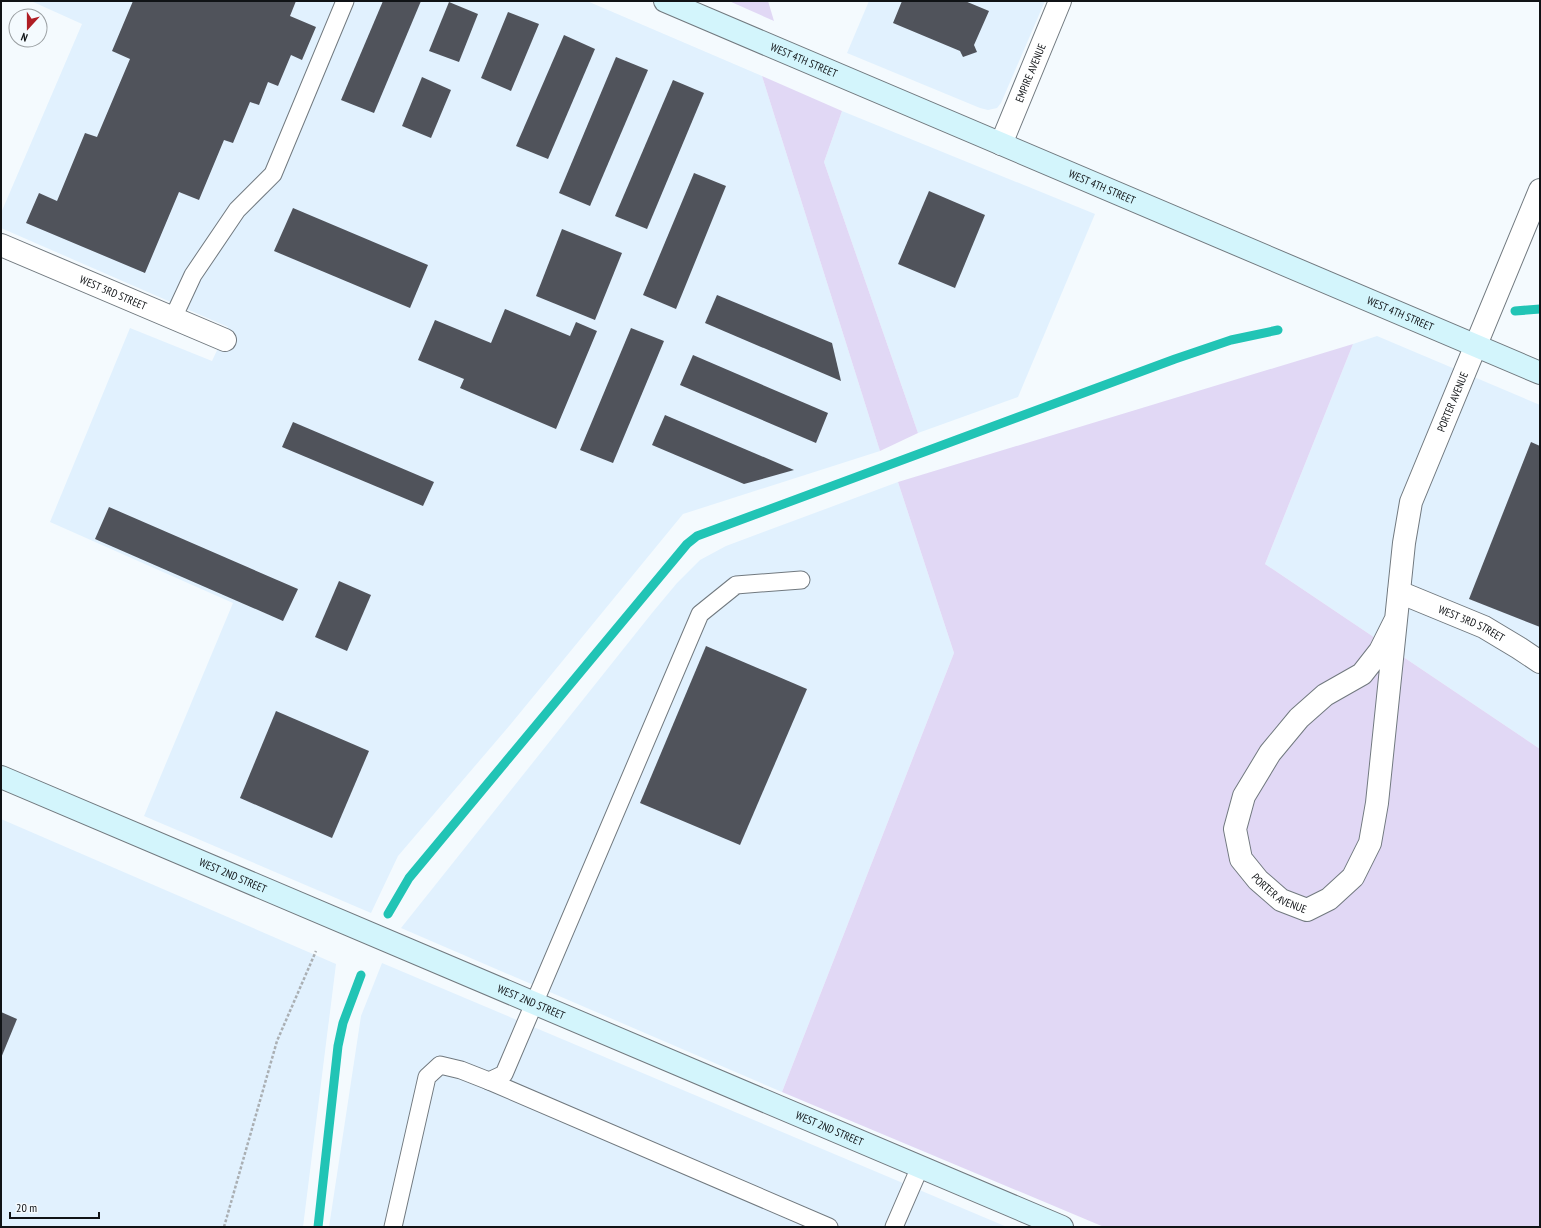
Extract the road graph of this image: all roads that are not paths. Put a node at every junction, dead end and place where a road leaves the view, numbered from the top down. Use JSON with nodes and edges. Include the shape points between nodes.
{"nodes":[{"id":1,"x":345,"y":1,"type":"edge"},
{"id":2,"x":665,"y":1,"type":"edge"},
{"id":3,"x":1060,"y":1,"type":"edge"},
{"id":4,"x":1000,"y":144,"type":"junction"},
{"id":5,"x":1540,"y":190,"type":"edge"},
{"id":6,"x":1,"y":245,"type":"edge"},
{"id":7,"x":174,"y":318,"type":"junction"},
{"id":8,"x":225,"y":340,"type":"dead end"},
{"id":9,"x":1475,"y":346,"type":"junction"},
{"id":10,"x":1540,"y":373,"type":"edge"},
{"id":11,"x":801,"y":580,"type":"dead end"},
{"id":12,"x":1400,"y":592,"type":"junction"},
{"id":13,"x":1395,"y":621,"type":"junction"},
{"id":14,"x":1540,"y":662,"type":"edge"},
{"id":15,"x":1,"y":777,"type":"edge"},
{"id":16,"x":535,"y":1004,"type":"junction"},
{"id":17,"x":489,"y":1082,"type":"junction"},
{"id":18,"x":920,"y":1167,"type":"junction"},
{"id":19,"x":393,"y":1227,"type":"edge"},
{"id":20,"x":829,"y":1227,"type":"edge"},
{"id":21,"x":894,"y":1227,"type":"edge"},
{"id":22,"x":1062,"y":1227,"type":"edge"}],
"edges":[{"from":1,"to":7,"type":"lane","via":[[273,174],[237,210],[193,275]]},
{"from":2,"to":4,"type":"street","name":"WEST 4TH STREET"},
{"from":3,"to":4,"type":"street","name":"EMPIRE AVENUE"},
{"from":4,"to":9,"type":"street","name":"WEST 4TH STREET"},
{"from":5,"to":9,"type":"street","name":"PORTER AVENUE"},
{"from":6,"to":7,"type":"street","name":"WEST 3RD STREET"},
{"from":7,"to":8,"type":"street","name":"WEST 3RD STREET"},
{"from":9,"to":10,"type":"street","name":"WEST 4TH STREET"},
{"from":9,"to":12,"type":"street","name":"PORTER AVENUE","via":[[1411,502]]},
{"from":11,"to":16,"type":"lane","via":[[736,584],[700,614]]},
{"from":12,"to":13,"type":"street","name":"PORTER AVENUE"},
{"from":12,"to":14,"type":"street","name":"WEST 3RD STREET","via":[[1484,627]]},
{"from":13,"to":13,"type":"street","name":"PORTER AVENUE","via":[[1377,803],[1370,843],[1354,877],[1329,899],[1307,910],[1281,900],[1258,880],[1241,859],[1235,829],[1244,796],[1270,753],[1299,718],[1325,696],[1362,674],[1380,651]]},
{"from":15,"to":16,"type":"street","name":"WEST 2ND STREET"},
{"from":16,"to":17,"type":"lane","via":[[504,1074]]},
{"from":16,"to":18,"type":"street","name":"WEST 2ND STREET"},
{"from":17,"to":19,"type":"lane","via":[[461,1070],[440,1065],[427,1077]]},
{"from":17,"to":20,"type":"lane"},
{"from":18,"to":21,"type":"lane"},
{"from":18,"to":22,"type":"street","name":"WEST 2ND STREET"}]}
